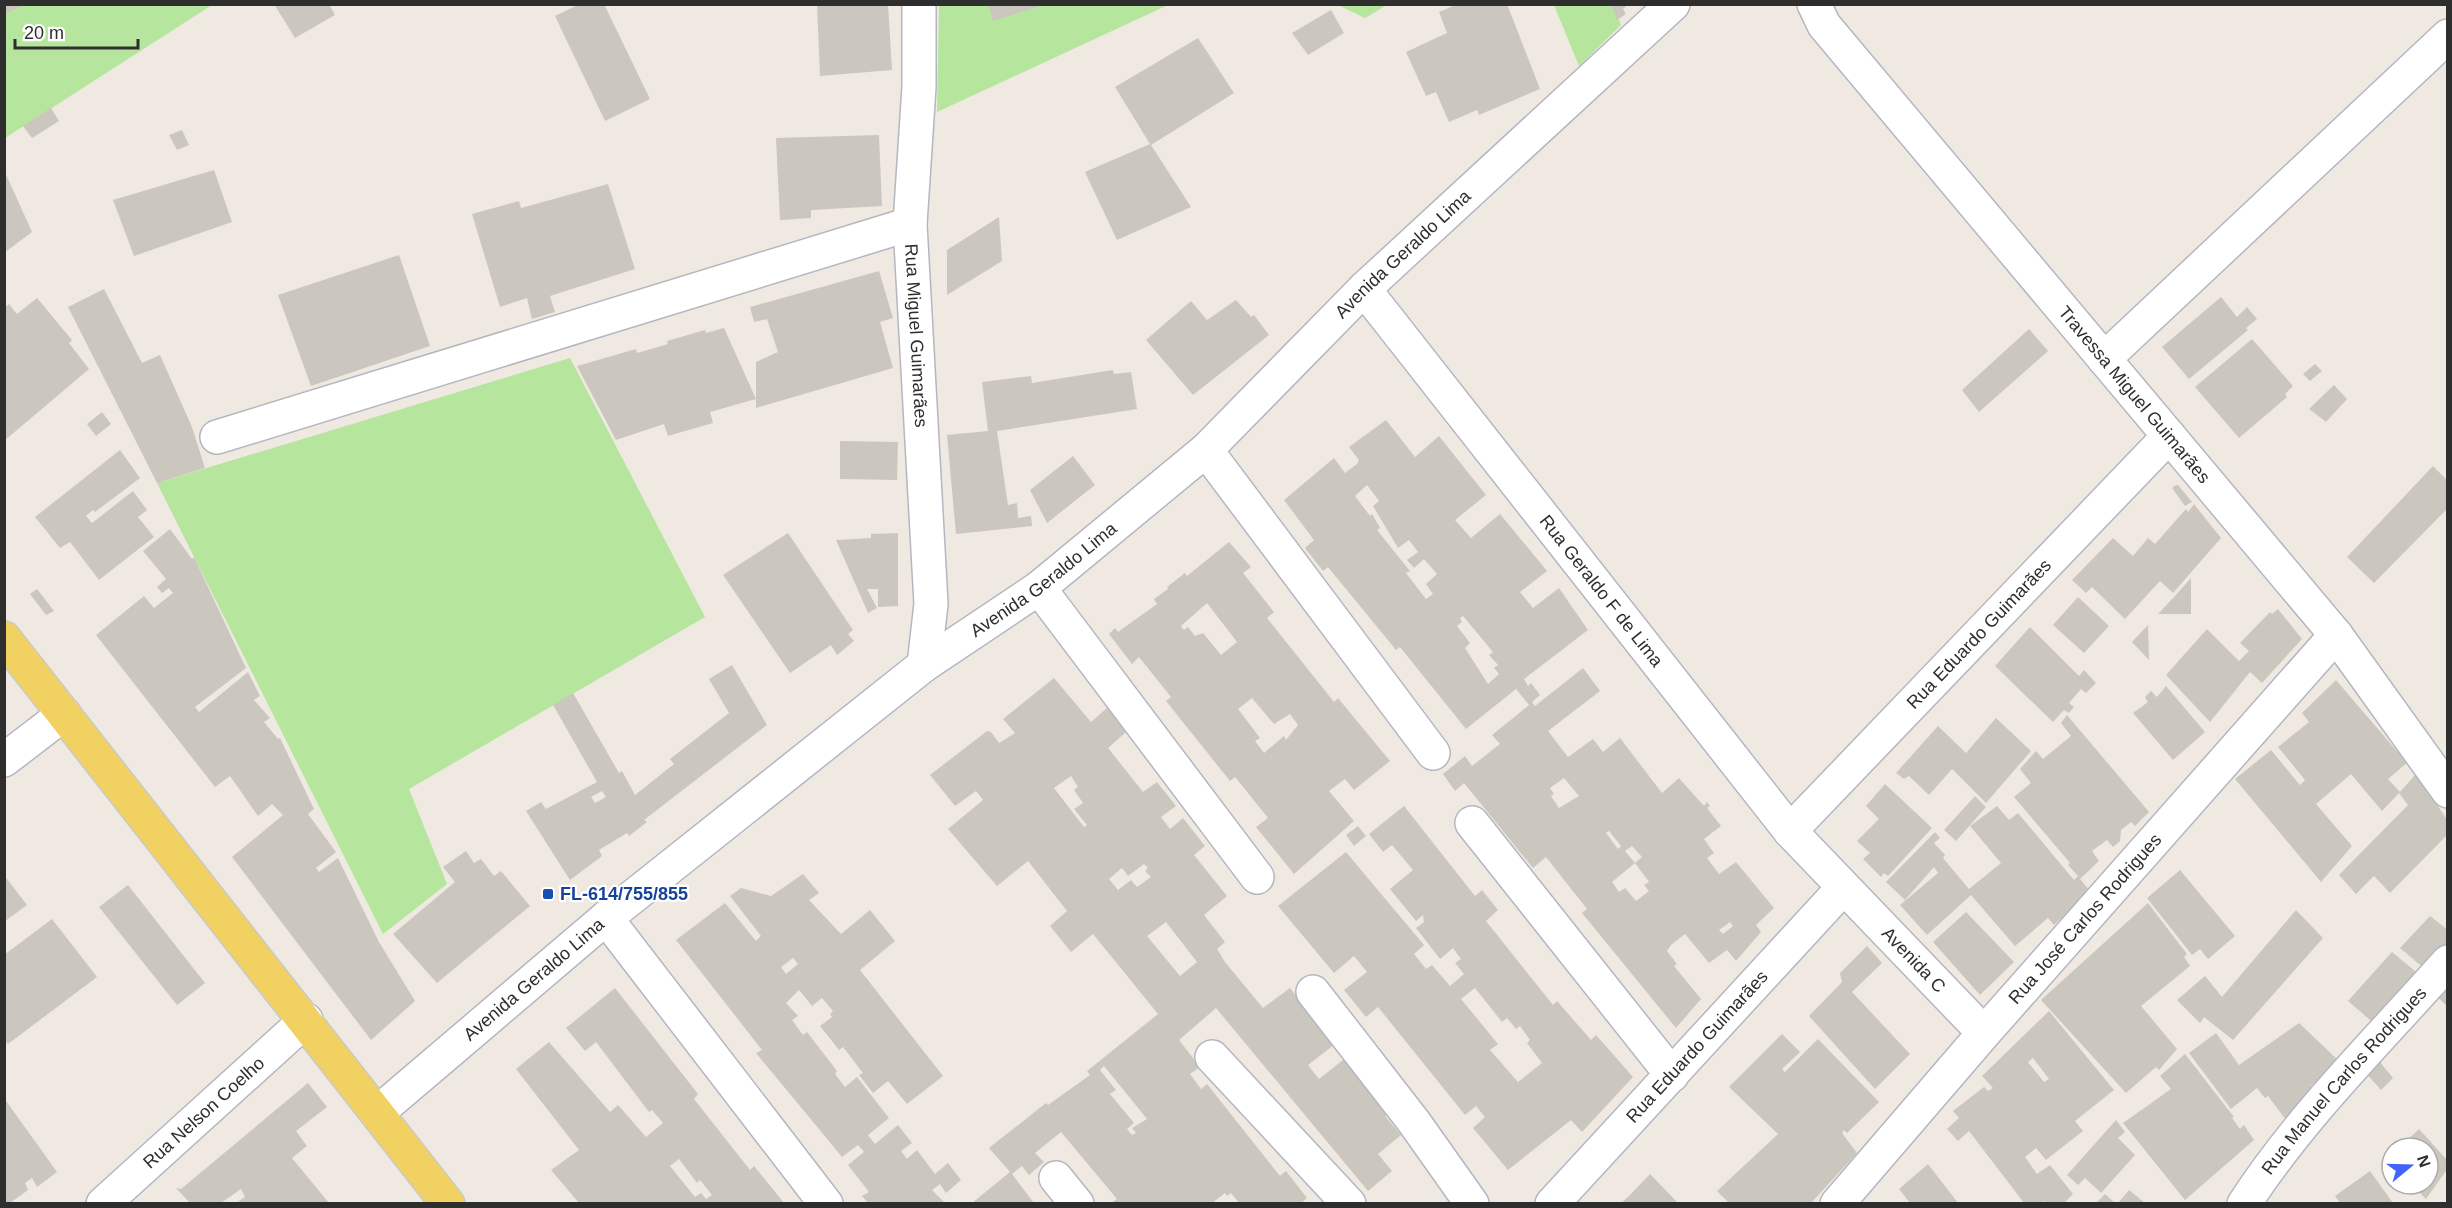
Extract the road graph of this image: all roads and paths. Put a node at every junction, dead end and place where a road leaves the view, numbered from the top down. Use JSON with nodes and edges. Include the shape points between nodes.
{"nodes":[{"id":1,"x":920,"y":4,"type":"edge"},
{"id":2,"x":1673,"y":4,"type":"edge"},
{"id":3,"x":1814,"y":4,"type":"edge"},
{"id":4,"x":2448,"y":36,"type":"edge"},
{"id":5,"x":910,"y":224,"type":"junction"},
{"id":6,"x":1364,"y":289,"type":"junction"},
{"id":7,"x":2104,"y":359,"type":"junction"},
{"id":8,"x":2169,"y":436,"type":"junction"},
{"id":9,"x":217,"y":437,"type":"dead end"},
{"id":10,"x":1206,"y":450,"type":"junction"},
{"id":11,"x":1039,"y":588,"type":"junction"},
{"id":12,"x":2336,"y":635,"type":"junction"},
{"id":13,"x":4,"y":638,"type":"edge"},
{"id":14,"x":924,"y":665,"type":"junction"},
{"id":15,"x":64,"y":714,"type":"junction"},
{"id":16,"x":1433,"y":753,"type":"dead end"},
{"id":17,"x":4,"y":760,"type":"edge"},
{"id":18,"x":2448,"y":791,"type":"edge"},
{"id":19,"x":1472,"y":823,"type":"dead end"},
{"id":20,"x":1790,"y":831,"type":"junction"},
{"id":21,"x":1257,"y":877,"type":"dead end"},
{"id":22,"x":1843,"y":888,"type":"junction"},
{"id":23,"x":606,"y":918,"type":"junction"},
{"id":24,"x":2448,"y":962,"type":"edge"},
{"id":25,"x":1312,"y":992,"type":"dead end"},
{"id":26,"x":306,"y":1020,"type":"junction"},
{"id":27,"x":1984,"y":1033,"type":"junction"},
{"id":28,"x":1212,"y":1057,"type":"dead end"},
{"id":29,"x":1672,"y":1075,"type":"junction"},
{"id":30,"x":377,"y":1113,"type":"junction"},
{"id":31,"x":1056,"y":1178,"type":"dead end"},
{"id":32,"x":103,"y":1203,"type":"edge"},
{"id":33,"x":448,"y":1203,"type":"edge"},
{"id":34,"x":826,"y":1203,"type":"edge"},
{"id":35,"x":1077,"y":1203,"type":"edge"},
{"id":36,"x":1349,"y":1203,"type":"edge"},
{"id":37,"x":1472,"y":1203,"type":"edge"},
{"id":38,"x":1552,"y":1203,"type":"edge"},
{"id":39,"x":1837,"y":1203,"type":"edge"},
{"id":40,"x":2244,"y":1203,"type":"edge"}],
"edges":[{"from":1,"to":5,"type":"street","name":"Rua Miguel Guimarães"},
{"from":2,"to":6,"type":"street","name":"Avenida Geraldo Lima"},
{"from":3,"to":7,"type":"street","name":"Travessa Miguel Guimarães","via":[[1824,25]]},
{"from":4,"to":7,"type":"street"},
{"from":5,"to":9,"type":"street"},
{"from":5,"to":14,"type":"street","name":"Rua Miguel Guimarães","via":[[931,604]]},
{"from":6,"to":10,"type":"street","name":"Avenida Geraldo Lima"},
{"from":6,"to":20,"type":"street","name":"Rua Geraldo F de Lima"},
{"from":7,"to":8,"type":"street","name":"Travessa Miguel Guimarães"},
{"from":8,"to":12,"type":"street","name":"Travessa Miguel Guimarães"},
{"from":8,"to":20,"type":"street","name":"Rua Eduardo Guimarães"},
{"from":10,"to":11,"type":"street","name":"Avenida Geraldo Lima"},
{"from":10,"to":16,"type":"street"},
{"from":11,"to":14,"type":"street","name":"Avenida Geraldo Lima"},
{"from":11,"to":21,"type":"street"},
{"from":12,"to":18,"type":"street","name":"Travessa Miguel Guimarães"},
{"from":12,"to":27,"type":"street","name":"Rua José Carlos Rodrigues"},
{"from":13,"to":15,"type":"main road"},
{"from":14,"to":23,"type":"street","name":"Avenida Geraldo Lima"},
{"from":15,"to":17,"type":"street"},
{"from":15,"to":26,"type":"main road"},
{"from":19,"to":29,"type":"street"},
{"from":20,"to":22,"type":"street","name":"Rua Geraldo F de Lima"},
{"from":22,"to":27,"type":"street","name":"Avenida C"},
{"from":22,"to":29,"type":"street","name":"Rua Eduardo Guimarães"},
{"from":23,"to":30,"type":"street","name":"Avenida Geraldo Lima"},
{"from":23,"to":34,"type":"street"},
{"from":24,"to":40,"type":"street","name":"Rua Manuel Carlos Rodrigues","via":[[2321,1102]]},
{"from":25,"to":37,"type":"street"},
{"from":26,"to":30,"type":"main road"},
{"from":26,"to":32,"type":"street","name":"Rua Nelson Coelho"},
{"from":27,"to":39,"type":"street","name":"Rua José Carlos Rodrigues"},
{"from":28,"to":36,"type":"street"},
{"from":29,"to":38,"type":"street","name":"Rua Eduardo Guimarães"},
{"from":30,"to":33,"type":"main road"},
{"from":31,"to":35,"type":"street"}]}
